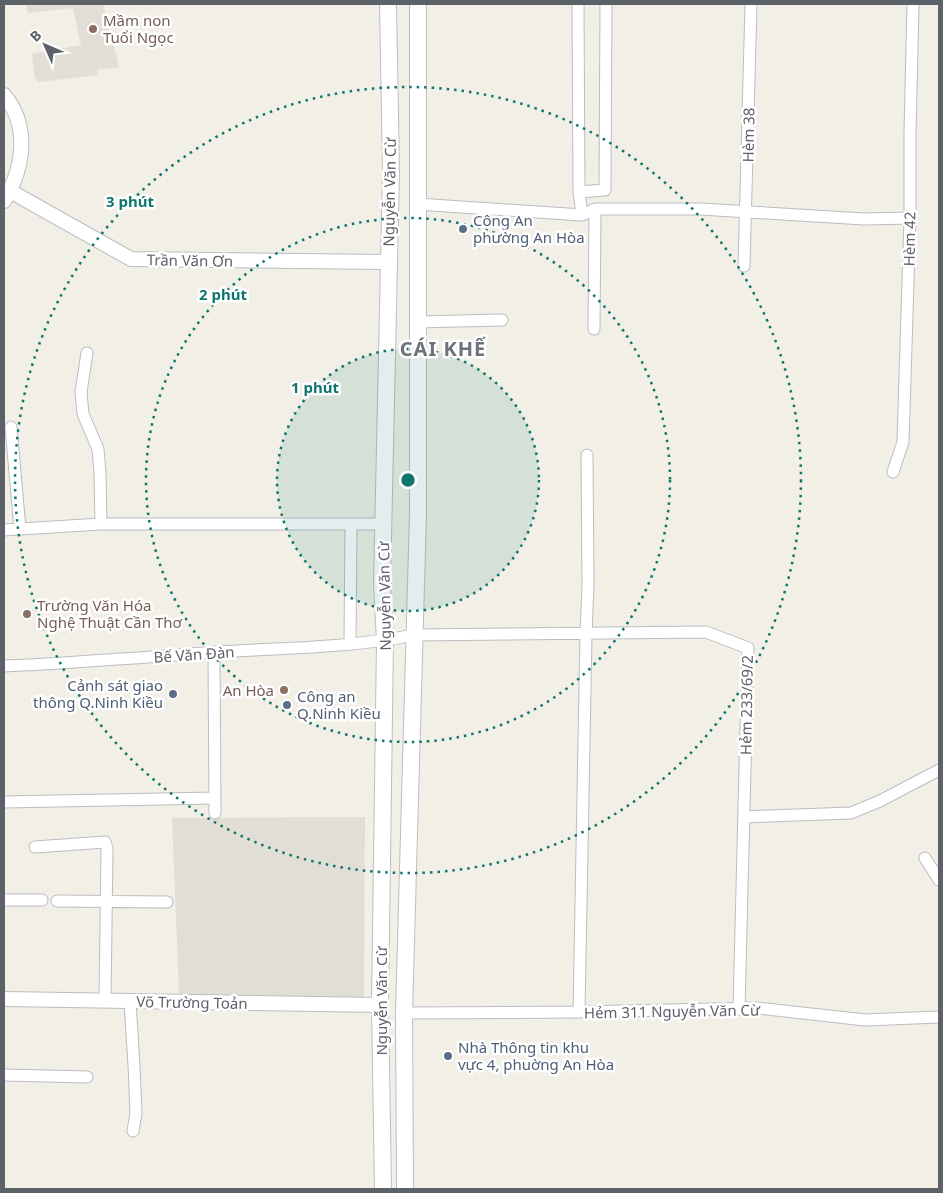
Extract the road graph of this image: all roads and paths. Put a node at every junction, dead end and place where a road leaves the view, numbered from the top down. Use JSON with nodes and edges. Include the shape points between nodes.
{"nodes":[{"id":1,"x":388,"y":4,"type":"edge"},
{"id":2,"x":418,"y":4,"type":"edge"},
{"id":3,"x":578,"y":4,"type":"edge"},
{"id":4,"x":606,"y":4,"type":"edge"},
{"id":5,"x":751,"y":4,"type":"edge"},
{"id":6,"x":913,"y":4,"type":"edge"},
{"id":7,"x":4,"y":94,"type":"edge"},
{"id":8,"x":579,"y":192,"type":"junction"},
{"id":9,"x":7,"y":196,"type":"edge"},
{"id":10,"x":417,"y":204,"type":"junction"},
{"id":11,"x":595,"y":209,"type":"junction"},
{"id":12,"x":746,"y":212,"type":"junction"},
{"id":13,"x":582,"y":215,"type":"junction"},
{"id":14,"x":910,"y":218,"type":"junction"},
{"id":15,"x":388,"y":262,"type":"junction"},
{"id":16,"x":744,"y":266,"type":"dead end"},
{"id":17,"x":502,"y":320,"type":"dead end"},
{"id":18,"x":417,"y":322,"type":"junction"},
{"id":19,"x":594,"y":329,"type":"dead end"},
{"id":20,"x":87,"y":353,"type":"dead end"},
{"id":21,"x":11,"y":426,"type":"dead end"},
{"id":22,"x":587,"y":455,"type":"dead end"},
{"id":23,"x":893,"y":472,"type":"dead end"},
{"id":24,"x":101,"y":524,"type":"junction"},
{"id":25,"x":350,"y":524,"type":"junction"},
{"id":26,"x":383,"y":524,"type":"junction"},
{"id":27,"x":20,"y":529,"type":"junction"},
{"id":28,"x":4,"y":530,"type":"edge"},
{"id":29,"x":586,"y":634,"type":"junction"},
{"id":30,"x":414,"y":635,"type":"junction"},
{"id":31,"x":385,"y":641,"type":"junction"},
{"id":32,"x":350,"y":644,"type":"junction"},
{"id":33,"x":214,"y":653,"type":"junction"},
{"id":34,"x":4,"y":666,"type":"edge"},
{"id":35,"x":939,"y":770,"type":"edge"},
{"id":36,"x":214,"y":798,"type":"junction"},
{"id":37,"x":4,"y":802,"type":"edge"},
{"id":38,"x":215,"y":814,"type":"dead end"},
{"id":39,"x":744,"y":817,"type":"junction"},
{"id":40,"x":35,"y":847,"type":"dead end"},
{"id":41,"x":925,"y":858,"type":"dead end"},
{"id":42,"x":939,"y":880,"type":"edge"},
{"id":43,"x":4,"y":900,"type":"edge"},
{"id":44,"x":42,"y":900,"type":"dead end"},
{"id":45,"x":57,"y":901,"type":"dead end"},
{"id":46,"x":105,"y":902,"type":"junction"},
{"id":47,"x":167,"y":902,"type":"dead end"},
{"id":48,"x":4,"y":992,"type":"edge"},
{"id":49,"x":4,"y":1000,"type":"edge"},
{"id":50,"x":105,"y":1001,"type":"junction"},
{"id":51,"x":130,"y":1001,"type":"junction"},
{"id":52,"x":380,"y":1005,"type":"junction"},
{"id":53,"x":405,"y":1008,"type":"junction"},
{"id":54,"x":739,"y":1009,"type":"junction"},
{"id":55,"x":579,"y":1012,"type":"junction"},
{"id":56,"x":939,"y":1017,"type":"edge"},
{"id":57,"x":4,"y":1075,"type":"edge"},
{"id":58,"x":88,"y":1077,"type":"dead end"},
{"id":59,"x":134,"y":1131,"type":"dead end"},
{"id":60,"x":383,"y":1189,"type":"edge"},
{"id":61,"x":405,"y":1189,"type":"edge"}],
"edges":[{"from":1,"to":15,"type":"main road","name":"Nguyễn Văn Cừ","via":[[391,170]]},
{"from":2,"to":10,"type":"main road","name":"Nguyễn Văn Cừ"},
{"from":3,"to":8,"type":"street"},
{"from":4,"to":8,"type":"street","via":[[605,190]]},
{"from":5,"to":12,"type":"street","name":"Hèm 38"},
{"from":6,"to":14,"type":"street","name":"Hèm 42"},
{"from":7,"to":9,"type":"street","via":[[17,116],[22,147]]},
{"from":8,"to":13,"type":"street"},
{"from":9,"to":15,"type":"street","name":"Trần Văn Ơn","via":[[131,259]]},
{"from":10,"to":13,"type":"street"},
{"from":10,"to":18,"type":"main road","name":"Nguyễn Văn Cừ"},
{"from":11,"to":12,"type":"street"},
{"from":11,"to":13,"type":"street"},
{"from":11,"to":19,"type":"street"},
{"from":12,"to":14,"type":"street","via":[[864,219]]},
{"from":12,"to":16,"type":"street","name":"Hèm 38"},
{"from":14,"to":23,"type":"street","name":"Hèm 42","via":[[903,442]]},
{"from":15,"to":26,"type":"main road","name":"Nguyễn Văn Cừ"},
{"from":17,"to":18,"type":"street"},
{"from":18,"to":30,"type":"main road","name":"Nguyễn Văn Cừ","via":[[418,513]]},
{"from":20,"to":24,"type":"street","via":[[81,392],[83,414],[98,449]]},
{"from":21,"to":27,"type":"street"},
{"from":22,"to":29,"type":"street"},
{"from":24,"to":25,"type":"street"},
{"from":24,"to":27,"type":"street"},
{"from":25,"to":26,"type":"street"},
{"from":25,"to":32,"type":"street"},
{"from":26,"to":31,"type":"main road","name":"Nguyễn Văn Cừ"},
{"from":27,"to":28,"type":"street"},
{"from":29,"to":30,"type":"street","name":"Hẻm 233/69/2"},
{"from":29,"to":39,"type":"street","name":"Hẻm 233/69/2","via":[[706,632],[748,648]]},
{"from":29,"to":55,"type":"street"},
{"from":30,"to":31,"type":"street","name":"Hẻm 233/69/2"},
{"from":30,"to":53,"type":"main road","name":"Nguyễn Văn Cừ"},
{"from":31,"to":32,"type":"street","name":"Bế Văn Đàn"},
{"from":31,"to":52,"type":"main road","name":"Nguyễn Văn Cừ"},
{"from":32,"to":33,"type":"street","name":"Bế Văn Đàn"},
{"from":33,"to":34,"type":"street","name":"Bế Văn Đàn"},
{"from":33,"to":36,"type":"street"},
{"from":35,"to":39,"type":"street","via":[[851,814]]},
{"from":36,"to":37,"type":"street"},
{"from":36,"to":38,"type":"street"},
{"from":39,"to":54,"type":"street","name":"Hẻm 233/69/2"},
{"from":40,"to":46,"type":"street","via":[[105,842]]},
{"from":41,"to":42,"type":"street"},
{"from":43,"to":44,"type":"street"},
{"from":45,"to":46,"type":"street"},
{"from":46,"to":47,"type":"street"},
{"from":46,"to":50,"type":"street"},
{"from":48,"to":49,"type":"street"},
{"from":49,"to":50,"type":"street","name":"Võ Trường Toản"},
{"from":50,"to":51,"type":"street","name":"Võ Trường Toản"},
{"from":51,"to":52,"type":"street","name":"Võ Trường Toản"},
{"from":51,"to":59,"type":"street","via":[[136,1113]]},
{"from":52,"to":53,"type":"main road"},
{"from":52,"to":60,"type":"main road","name":"Nguyễn Văn Cừ"},
{"from":53,"to":55,"type":"street","name":"Hẻm 311 Nguyễn Văn Cừ"},
{"from":53,"to":61,"type":"main road","name":"Nguyễn Văn Cừ"},
{"from":54,"to":55,"type":"street","name":"Hẻm 311 Nguyễn Văn Cừ"},
{"from":54,"to":56,"type":"street","name":"Hẻm 311 Nguyễn Văn Cừ","via":[[758,1008],[866,1020]]},
{"from":57,"to":58,"type":"street"}]}
